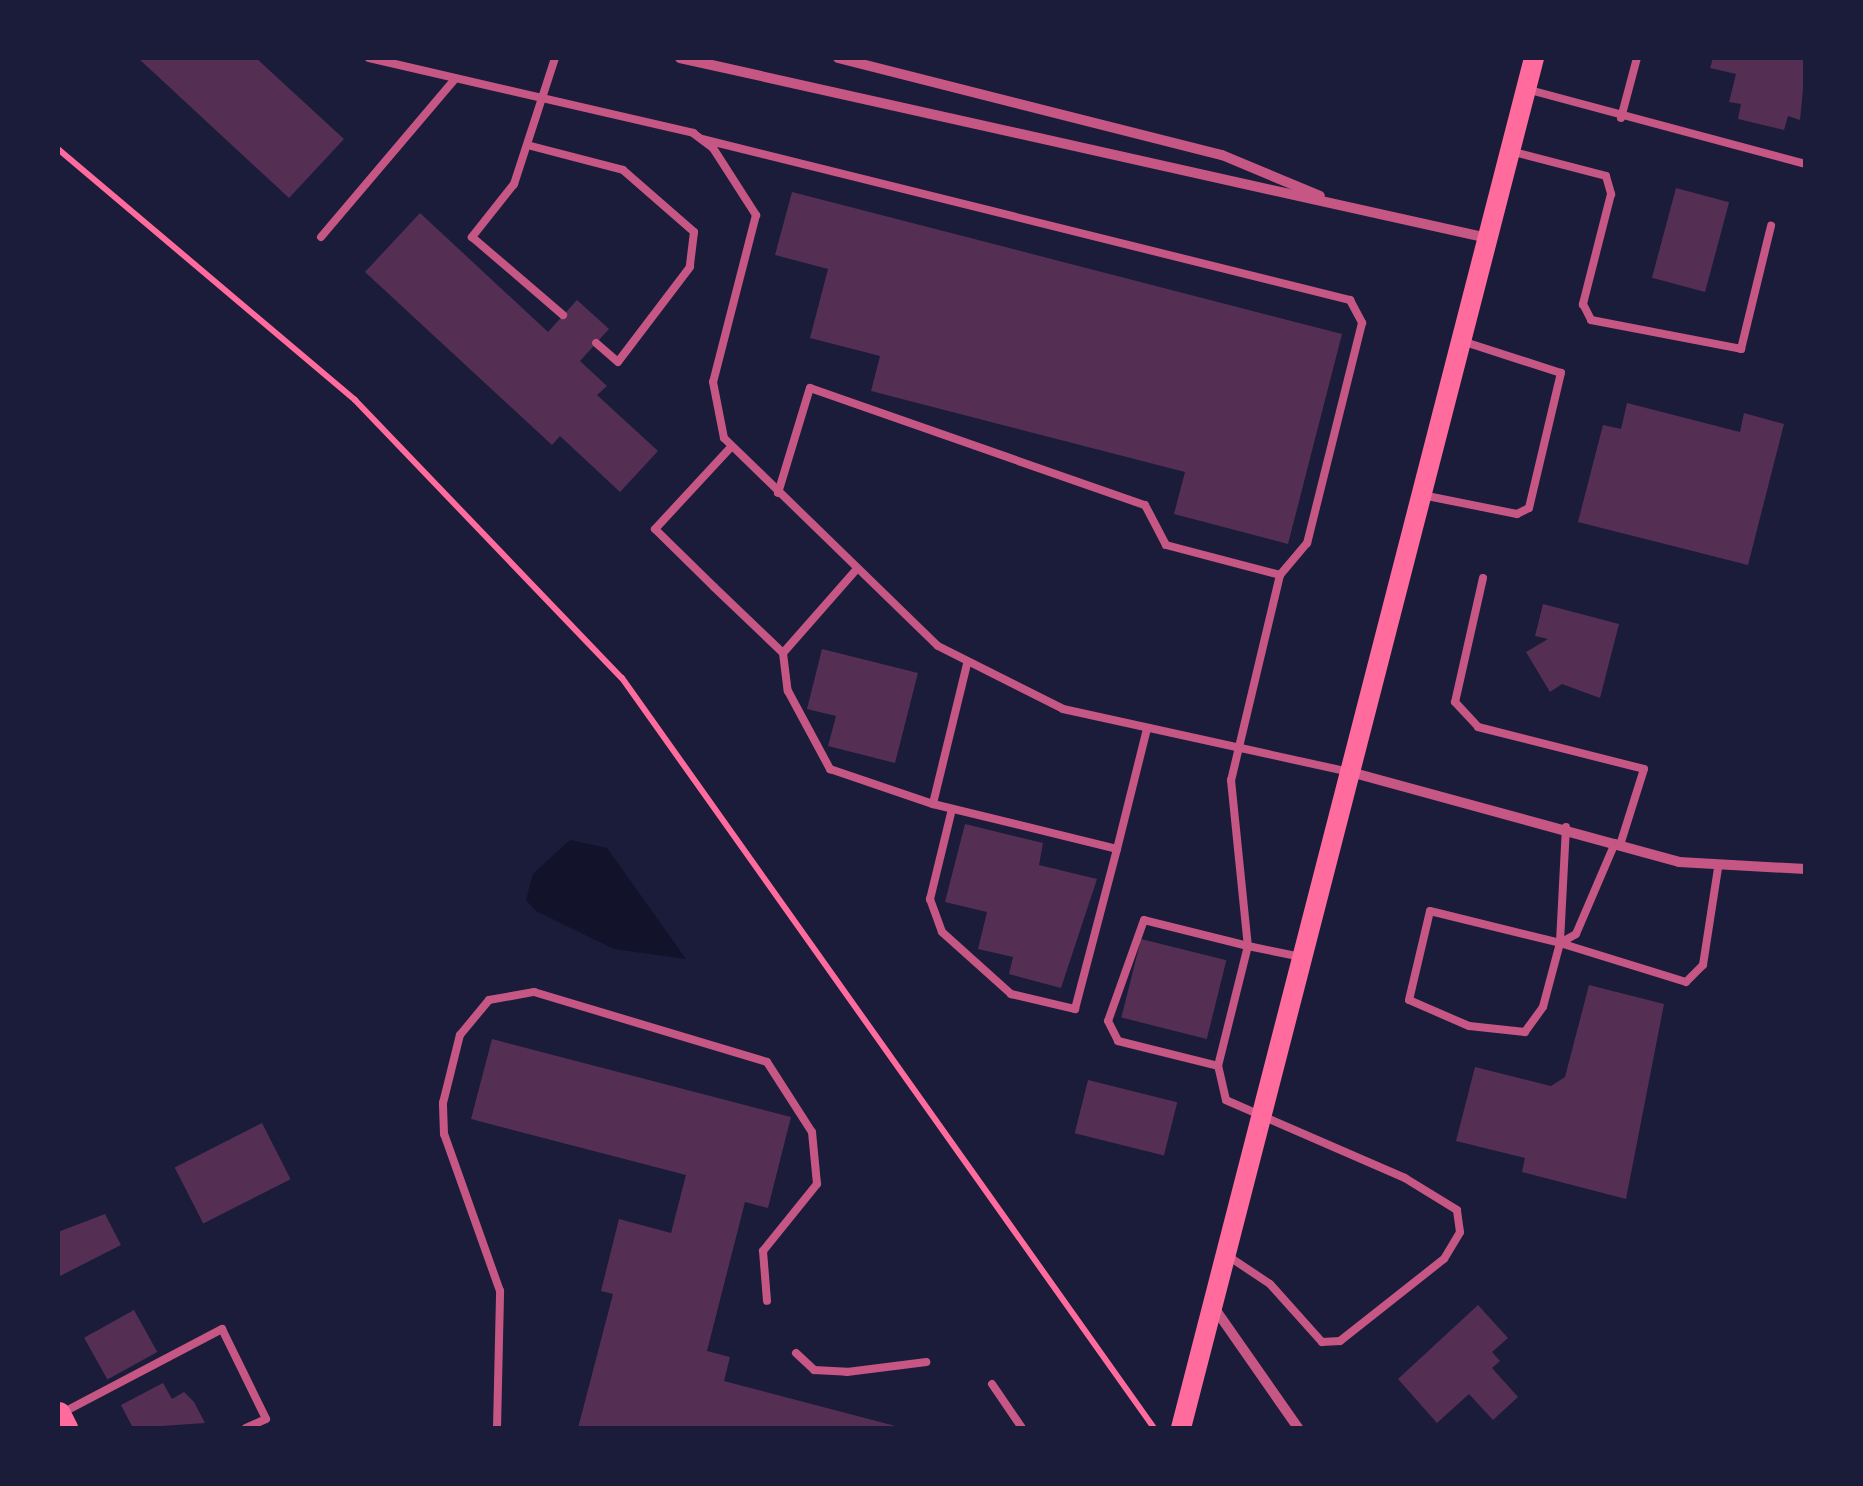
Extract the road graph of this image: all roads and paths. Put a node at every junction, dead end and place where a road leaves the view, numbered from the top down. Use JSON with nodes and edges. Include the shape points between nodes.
{"nodes":[{"id":1,"x":369,"y":58,"type":"edge"},
{"id":2,"x":555,"y":58,"type":"edge"},
{"id":3,"x":680,"y":58,"type":"edge"},
{"id":4,"x":838,"y":58,"type":"edge"},
{"id":5,"x":1534,"y":58,"type":"edge"},
{"id":6,"x":1637,"y":58,"type":"edge"},
{"id":7,"x":454,"y":80,"type":"junction"},
{"id":8,"x":1526,"y":89,"type":"junction"},
{"id":9,"x":544,"y":98,"type":"junction"},
{"id":10,"x":1621,"y":118,"type":"junction"},
{"id":11,"x":702,"y":139,"type":"junction"},
{"id":12,"x":531,"y":146,"type":"junction"},
{"id":13,"x":58,"y":150,"type":"edge"},
{"id":14,"x":1510,"y":150,"type":"junction"},
{"id":15,"x":1806,"y":164,"type":"edge"},
{"id":16,"x":1334,"y":202,"type":"junction"},
{"id":17,"x":1771,"y":226,"type":"dead end"},
{"id":18,"x":321,"y":237,"type":"dead end"},
{"id":19,"x":1488,"y":238,"type":"junction"},
{"id":20,"x":563,"y":315,"type":"dead end"},
{"id":21,"x":1462,"y":341,"type":"junction"},
{"id":22,"x":596,"y":343,"type":"dead end"},
{"id":23,"x":731,"y":447,"type":"junction"},
{"id":24,"x":778,"y":493,"type":"junction"},
{"id":25,"x":1422,"y":496,"type":"junction"},
{"id":26,"x":856,"y":570,"type":"junction"},
{"id":27,"x":1280,"y":574,"type":"junction"},
{"id":28,"x":1483,"y":578,"type":"dead end"},
{"id":29,"x":783,"y":653,"type":"junction"},
{"id":30,"x":967,"y":664,"type":"junction"},
{"id":31,"x":1147,"y":729,"type":"junction"},
{"id":32,"x":1238,"y":750,"type":"junction"},
{"id":33,"x":1354,"y":772,"type":"junction"},
{"id":34,"x":933,"y":804,"type":"junction"},
{"id":35,"x":952,"y":808,"type":"junction"},
{"id":36,"x":1566,"y":827,"type":"junction"},
{"id":37,"x":1617,"y":844,"type":"junction"},
{"id":38,"x":1117,"y":849,"type":"junction"},
{"id":39,"x":1718,"y":868,"type":"junction"},
{"id":40,"x":1806,"y":869,"type":"edge"},
{"id":41,"x":1560,"y":944,"type":"junction"},
{"id":42,"x":1248,"y":946,"type":"junction"},
{"id":43,"x":1305,"y":958,"type":"junction"},
{"id":44,"x":1218,"y":1066,"type":"junction"},
{"id":45,"x":1264,"y":1116,"type":"junction"},
{"id":46,"x":1226,"y":1255,"type":"junction"},
{"id":47,"x":767,"y":1302,"type":"dead end"},
{"id":48,"x":1213,"y":1306,"type":"junction"},
{"id":49,"x":796,"y":1353,"type":"dead end"},
{"id":50,"x":926,"y":1362,"type":"dead end"},
{"id":51,"x":992,"y":1384,"type":"dead end"},
{"id":52,"x":58,"y":1414,"type":"edge"},
{"id":53,"x":65,"y":1428,"type":"edge"},
{"id":54,"x":246,"y":1428,"type":"edge"},
{"id":55,"x":497,"y":1428,"type":"edge"},
{"id":56,"x":1022,"y":1428,"type":"edge"},
{"id":57,"x":1154,"y":1428,"type":"edge"},
{"id":58,"x":1180,"y":1428,"type":"edge"},
{"id":59,"x":1298,"y":1428,"type":"edge"}],
"edges":[{"from":1,"to":7,"type":"lane"},
{"from":2,"to":9,"type":"lane"},
{"from":3,"to":16,"type":"street","via":[[1216,184]]},
{"from":4,"to":16,"type":"street","via":[[1222,155]]},
{"from":5,"to":8,"type":"main road"},
{"from":6,"to":10,"type":"lane"},
{"from":7,"to":9,"type":"lane"},
{"from":7,"to":18,"type":"lane"},
{"from":8,"to":10,"type":"lane"},
{"from":8,"to":14,"type":"main road"},
{"from":9,"to":11,"type":"lane"},
{"from":9,"to":12,"type":"lane"},
{"from":10,"to":15,"type":"lane"},
{"from":11,"to":23,"type":"lane","via":[[733,169],[756,215],[713,382]]},
{"from":11,"to":27,"type":"lane","via":[[1350,300],[1362,323],[1308,543]]},
{"from":12,"to":20,"type":"lane","via":[[472,237]]},
{"from":12,"to":22,"type":"lane","via":[[623,170],[694,232],[690,268],[618,362]]},
{"from":13,"to":57,"type":"path","via":[[355,400],[622,678]]},
{"from":14,"to":17,"type":"lane","via":[[1606,176],[1610,194],[1584,304],[1591,320],[1741,349]]},
{"from":14,"to":19,"type":"main road"},
{"from":16,"to":19,"type":"street"},
{"from":19,"to":21,"type":"main road"},
{"from":21,"to":25,"type":"main road"},
{"from":21,"to":25,"type":"lane","via":[[1562,374],[1529,508],[1517,514]]},
{"from":23,"to":24,"type":"lane"},
{"from":23,"to":29,"type":"lane","via":[[656,529]]},
{"from":24,"to":26,"type":"lane"},
{"from":24,"to":27,"type":"lane","via":[[810,388],[1145,505],[1166,545]]},
{"from":25,"to":33,"type":"main road"},
{"from":26,"to":29,"type":"lane"},
{"from":26,"to":30,"type":"lane"},
{"from":27,"to":32,"type":"lane"},
{"from":28,"to":37,"type":"lane","via":[[1455,702],[1478,728],[1644,768]]},
{"from":29,"to":34,"type":"lane","via":[[788,691],[830,769]]},
{"from":30,"to":31,"type":"lane","via":[[1063,709]]},
{"from":30,"to":34,"type":"lane"},
{"from":31,"to":32,"type":"lane"},
{"from":31,"to":38,"type":"lane"},
{"from":32,"to":33,"type":"lane"},
{"from":32,"to":42,"type":"lane","via":[[1231,780]]},
{"from":33,"to":36,"type":"street"},
{"from":33,"to":43,"type":"main road"},
{"from":34,"to":35,"type":"lane"},
{"from":35,"to":38,"type":"lane"},
{"from":35,"to":38,"type":"lane","via":[[930,899],[942,932],[1012,994],[1074,1009]]},
{"from":36,"to":37,"type":"street"},
{"from":36,"to":41,"type":"lane"},
{"from":37,"to":39,"type":"street"},
{"from":37,"to":41,"type":"lane","via":[[1576,934]]},
{"from":39,"to":40,"type":"street"},
{"from":39,"to":41,"type":"lane","via":[[1703,966],[1686,982]]},
{"from":41,"to":41,"type":"lane","via":[[1430,911],[1409,1000],[1468,1026],[1525,1032],[1543,1007]]},
{"from":42,"to":43,"type":"lane"},
{"from":42,"to":44,"type":"lane"},
{"from":42,"to":44,"type":"lane","via":[[1144,920],[1108,1022],[1118,1041]]},
{"from":43,"to":45,"type":"main road"},
{"from":44,"to":45,"type":"lane","via":[[1226,1100]]},
{"from":45,"to":46,"type":"main road"},
{"from":45,"to":46,"type":"lane","via":[[1405,1178],[1456,1210],[1460,1232],[1444,1259],[1340,1340],[1322,1342],[1270,1284]]},
{"from":46,"to":48,"type":"main road"},
{"from":47,"to":55,"type":"lane","via":[[762,1250],[817,1184],[812,1132],[768,1062],[534,992],[489,1000],[460,1035],[443,1103],[444,1134],[500,1291]]},
{"from":48,"to":58,"type":"main road"},
{"from":48,"to":59,"type":"street"},
{"from":49,"to":50,"type":"lane","via":[[814,1370]]},
{"from":51,"to":56,"type":"lane"},
{"from":52,"to":53,"type":"main road"},
{"from":52,"to":54,"type":"lane","via":[[222,1328],[266,1419]]}]}
